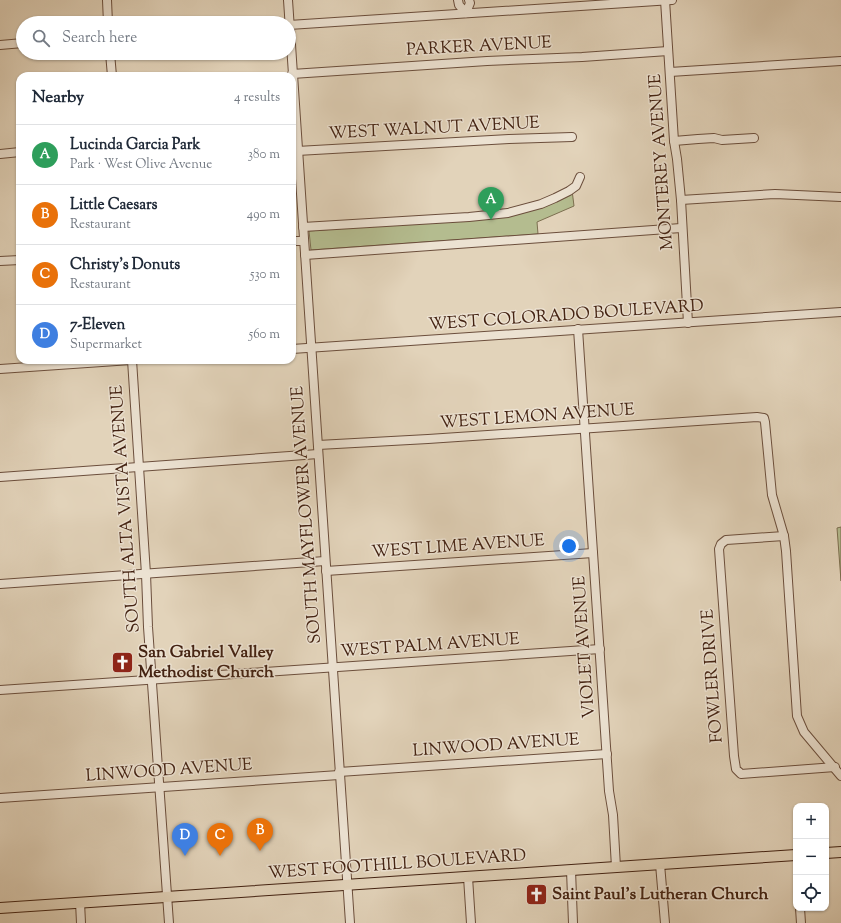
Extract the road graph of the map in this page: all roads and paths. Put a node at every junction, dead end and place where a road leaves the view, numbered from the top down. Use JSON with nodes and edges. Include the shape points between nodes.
{"nodes":[{"id":1,"x":107,"y":0,"type":"edge"},
{"id":2,"x":288,"y":0,"type":"edge"},
{"id":3,"x":458,"y":0,"type":"edge"},
{"id":4,"x":470,"y":0,"type":"edge"},
{"id":5,"x":668,"y":0,"type":"edge"},
{"id":6,"x":466,"y":13,"type":"junction"},
{"id":7,"x":108,"y":16,"type":"edge"},
{"id":8,"x":289,"y":16,"type":"edge"},
{"id":9,"x":296,"y":25,"type":"edge"},
{"id":10,"x":16,"y":44,"type":"edge"},
{"id":11,"x":0,"y":45,"type":"edge"},
{"id":12,"x":668,"y":51,"type":"junction"},
{"id":13,"x":111,"y":60,"type":"edge"},
{"id":14,"x":291,"y":60,"type":"edge"},
{"id":15,"x":841,"y":61,"type":"edge"},
{"id":16,"x":112,"y":72,"type":"edge"},
{"id":17,"x":292,"y":72,"type":"edge"},
{"id":18,"x":670,"y":72,"type":"junction"},
{"id":19,"x":296,"y":74,"type":"edge"},
{"id":20,"x":572,"y":137,"type":"dead end"},
{"id":21,"x":754,"y":138,"type":"dead end"},
{"id":22,"x":674,"y":141,"type":"junction"},
{"id":23,"x":296,"y":145,"type":"edge"},
{"id":24,"x":297,"y":151,"type":"junction"},
{"id":25,"x":16,"y":152,"type":"edge"},
{"id":26,"x":0,"y":154,"type":"edge"},
{"id":27,"x":580,"y":177,"type":"dead end"},
{"id":28,"x":841,"y":197,"type":"edge"},
{"id":29,"x":681,"y":200,"type":"junction"},
{"id":30,"x":303,"y":227,"type":"junction"},
{"id":31,"x":682,"y":228,"type":"junction"},
{"id":32,"x":304,"y":241,"type":"junction"},
{"id":33,"x":296,"y":242,"type":"edge"},
{"id":34,"x":305,"y":255,"type":"junction"},
{"id":35,"x":16,"y":260,"type":"edge"},
{"id":36,"x":0,"y":261,"type":"edge"},
{"id":37,"x":841,"y":312,"type":"edge"},
{"id":38,"x":688,"y":323,"type":"junction"},
{"id":39,"x":578,"y":330,"type":"junction"},
{"id":40,"x":312,"y":348,"type":"junction"},
{"id":41,"x":296,"y":349,"type":"edge"},
{"id":42,"x":73,"y":364,"type":"edge"},
{"id":43,"x":131,"y":364,"type":"edge"},
{"id":44,"x":0,"y":369,"type":"edge"},
{"id":45,"x":584,"y":428,"type":"junction"},
{"id":46,"x":318,"y":445,"type":"junction"},
{"id":47,"x":318,"y":454,"type":"junction"},
{"id":48,"x":139,"y":467,"type":"junction"},
{"id":49,"x":0,"y":477,"type":"edge"},
{"id":50,"x":784,"y":536,"type":"junction"},
{"id":51,"x":593,"y":553,"type":"junction"},
{"id":52,"x":325,"y":561,"type":"junction"},
{"id":53,"x":326,"y":571,"type":"junction"},
{"id":54,"x":146,"y":574,"type":"junction"},
{"id":55,"x":0,"y":584,"type":"edge"},
{"id":56,"x":600,"y":649,"type":"junction"},
{"id":57,"x":332,"y":668,"type":"junction"},
{"id":58,"x":153,"y":680,"type":"junction"},
{"id":59,"x":0,"y":690,"type":"edge"},
{"id":60,"x":607,"y":754,"type":"junction"},
{"id":61,"x":835,"y":767,"type":"junction"},
{"id":62,"x":339,"y":773,"type":"junction"},
{"id":63,"x":841,"y":776,"type":"edge"},
{"id":64,"x":161,"y":787,"type":"junction"},
{"id":65,"x":0,"y":798,"type":"edge"},
{"id":66,"x":841,"y":852,"type":"edge"},
{"id":67,"x":829,"y":853,"type":"edge"},
{"id":68,"x":793,"y":855,"type":"edge"},
{"id":69,"x":660,"y":864,"type":"junction"},
{"id":70,"x":616,"y":867,"type":"junction"},
{"id":71,"x":571,"y":870,"type":"junction"},
{"id":72,"x":468,"y":877,"type":"junction"},
{"id":73,"x":347,"y":884,"type":"junction"},
{"id":74,"x":168,"y":896,"type":"junction"},
{"id":75,"x":80,"y":902,"type":"junction"},
{"id":76,"x":0,"y":908,"type":"edge"},
{"id":77,"x":800,"y":911,"type":"edge"},
{"id":78,"x":81,"y":923,"type":"edge"},
{"id":79,"x":169,"y":923,"type":"edge"},
{"id":80,"x":350,"y":923,"type":"edge"},
{"id":81,"x":471,"y":923,"type":"edge"},
{"id":82,"x":573,"y":923,"type":"edge"},
{"id":83,"x":665,"y":923,"type":"edge"},
{"id":84,"x":801,"y":923,"type":"edge"}],
"edges":[{"from":1,"to":7,"type":"street"},
{"from":2,"to":8,"type":"street","name":"SOUTH MAYFLOWER AVENUE"},
{"from":3,"to":6,"type":"street"},
{"from":4,"to":6,"type":"street"},
{"from":5,"to":6,"type":"street"},
{"from":5,"to":12,"type":"street","name":"MONTEREY AVENUE"},
{"from":6,"to":9,"type":"street"},
{"from":10,"to":11,"type":"street"},
{"from":12,"to":18,"type":"street","name":"MONTEREY AVENUE"},
{"from":12,"to":19,"type":"street","name":"PARKER AVENUE"},
{"from":13,"to":16,"type":"street"},
{"from":14,"to":17,"type":"street","name":"SOUTH MAYFLOWER AVENUE"},
{"from":15,"to":18,"type":"street"},
{"from":18,"to":22,"type":"street","name":"MONTEREY AVENUE"},
{"from":20,"to":24,"type":"street","name":"WEST WALNUT AVENUE"},
{"from":21,"to":22,"type":"street"},
{"from":22,"to":29,"type":"street","name":"MONTEREY AVENUE"},
{"from":23,"to":24,"type":"street","name":"SOUTH MAYFLOWER AVENUE"},
{"from":24,"to":30,"type":"street","name":"SOUTH MAYFLOWER AVENUE"},
{"from":25,"to":26,"type":"street"},
{"from":27,"to":30,"type":"street","via":[[576,186],[569,191],[524,210],[508,213]]},
{"from":28,"to":29,"type":"street","via":[[775,194]]},
{"from":29,"to":31,"type":"street","name":"MONTEREY AVENUE"},
{"from":30,"to":32,"type":"street","name":"SOUTH MAYFLOWER AVENUE"},
{"from":31,"to":34,"type":"street"},
{"from":31,"to":38,"type":"street","name":"MONTEREY AVENUE"},
{"from":32,"to":33,"type":"street"},
{"from":32,"to":34,"type":"street","name":"SOUTH MAYFLOWER AVENUE"},
{"from":34,"to":40,"type":"street","name":"SOUTH MAYFLOWER AVENUE"},
{"from":35,"to":36,"type":"street"},
{"from":37,"to":38,"type":"street","name":"WEST COLORADO BOULEVARD"},
{"from":38,"to":39,"type":"street","name":"WEST COLORADO BOULEVARD"},
{"from":39,"to":40,"type":"street","name":"WEST COLORADO BOULEVARD"},
{"from":39,"to":45,"type":"street","name":"VIOLET AVENUE"},
{"from":40,"to":41,"type":"street","name":"WEST COLORADO BOULEVARD"},
{"from":40,"to":46,"type":"street","name":"SOUTH MAYFLOWER AVENUE"},
{"from":42,"to":44,"type":"street"},
{"from":43,"to":48,"type":"street","name":"SOUTH ALTA VISTA AVENUE"},
{"from":45,"to":46,"type":"street","name":"WEST LEMON AVENUE"},
{"from":45,"to":50,"type":"street","name":"WEST LEMON AVENUE","via":[[764,418],[772,495]]},
{"from":45,"to":51,"type":"street","name":"VIOLET AVENUE"},
{"from":46,"to":47,"type":"street","name":"SOUTH MAYFLOWER AVENUE"},
{"from":47,"to":48,"type":"street"},
{"from":47,"to":52,"type":"street","name":"SOUTH MAYFLOWER AVENUE"},
{"from":48,"to":49,"type":"street"},
{"from":48,"to":54,"type":"street","name":"SOUTH ALTA VISTA AVENUE"},
{"from":50,"to":61,"type":"street","via":[[797,716],[804,732]]},
{"from":50,"to":61,"type":"street","name":"FOWLER DRIVE","via":[[726,540],[719,549],[736,770],[741,774]]},
{"from":51,"to":53,"type":"street","name":"WEST LIME AVENUE"},
{"from":51,"to":56,"type":"street","name":"VIOLET AVENUE"},
{"from":52,"to":53,"type":"street","name":"SOUTH MAYFLOWER AVENUE"},
{"from":52,"to":54,"type":"street"},
{"from":53,"to":57,"type":"street","name":"SOUTH MAYFLOWER AVENUE"},
{"from":54,"to":55,"type":"street"},
{"from":54,"to":58,"type":"street","name":"SOUTH ALTA VISTA AVENUE"},
{"from":56,"to":57,"type":"street","name":"WEST PALM AVENUE"},
{"from":56,"to":60,"type":"street","name":"VIOLET AVENUE"},
{"from":57,"to":58,"type":"street","name":"WEST PALM AVENUE"},
{"from":57,"to":62,"type":"street","name":"SOUTH MAYFLOWER AVENUE"},
{"from":58,"to":59,"type":"street","name":"WEST PALM AVENUE"},
{"from":58,"to":64,"type":"street","name":"SOUTH ALTA VISTA AVENUE"},
{"from":60,"to":62,"type":"street","name":"LINWOOD AVENUE"},
{"from":60,"to":70,"type":"street","name":"VIOLET AVENUE"},
{"from":61,"to":63,"type":"street"},
{"from":62,"to":64,"type":"street","name":"LINWOOD AVENUE"},
{"from":62,"to":73,"type":"street","name":"SOUTH MAYFLOWER AVENUE"},
{"from":64,"to":65,"type":"street","name":"LINWOOD AVENUE"},
{"from":64,"to":74,"type":"street","name":"SOUTH ALTA VISTA AVENUE"},
{"from":66,"to":67,"type":"main road"},
{"from":68,"to":69,"type":"main road","name":"WEST FOOTHILL BOULEVARD"},
{"from":69,"to":70,"type":"main road","name":"WEST FOOTHILL BOULEVARD"},
{"from":69,"to":83,"type":"street"},
{"from":70,"to":71,"type":"main road","name":"WEST FOOTHILL BOULEVARD"},
{"from":71,"to":72,"type":"main road","name":"WEST FOOTHILL BOULEVARD"},
{"from":71,"to":82,"type":"street"},
{"from":72,"to":73,"type":"main road","name":"WEST FOOTHILL BOULEVARD"},
{"from":72,"to":81,"type":"street"},
{"from":73,"to":74,"type":"main road","name":"WEST FOOTHILL BOULEVARD"},
{"from":73,"to":80,"type":"street","name":"SOUTH MAYFLOWER AVENUE"},
{"from":74,"to":75,"type":"main road","name":"WEST FOOTHILL BOULEVARD"},
{"from":74,"to":79,"type":"street","name":"SOUTH ALTA VISTA AVENUE"},
{"from":75,"to":76,"type":"main road","name":"WEST FOOTHILL BOULEVARD"},
{"from":75,"to":78,"type":"street"},
{"from":77,"to":84,"type":"street"}]}
